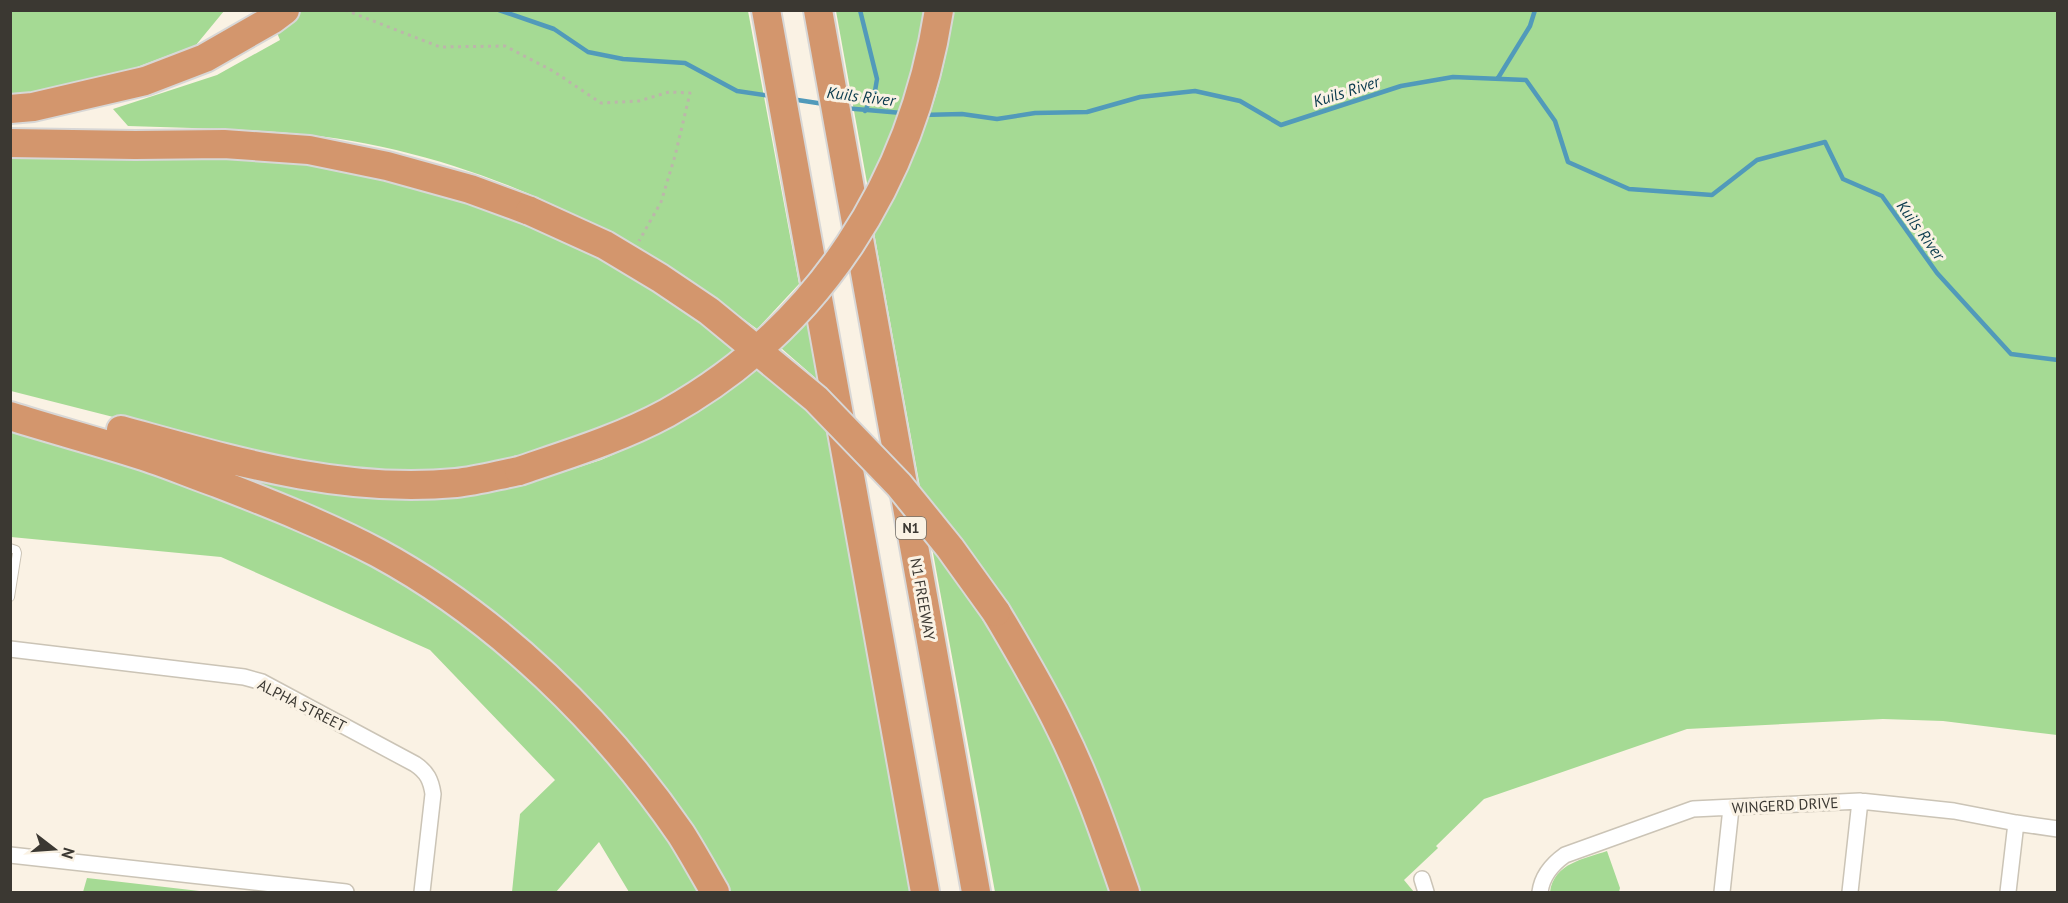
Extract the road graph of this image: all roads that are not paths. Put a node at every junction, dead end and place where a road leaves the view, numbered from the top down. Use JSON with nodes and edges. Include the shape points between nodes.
{"nodes":[{"id":1,"x":285,"y":10,"type":"edge"},
{"id":2,"x":766,"y":10,"type":"edge"},
{"id":3,"x":818,"y":10,"type":"edge"},
{"id":4,"x":939,"y":10,"type":"edge"},
{"id":5,"x":10,"y":109,"type":"edge"},
{"id":6,"x":10,"y":143,"type":"edge"},
{"id":7,"x":10,"y":403,"type":"edge"},
{"id":8,"x":10,"y":416,"type":"edge"},
{"id":9,"x":10,"y":548,"type":"edge"},
{"id":10,"x":10,"y":597,"type":"edge"},
{"id":11,"x":10,"y":649,"type":"edge"},
{"id":12,"x":1860,"y":801,"type":"junction"},
{"id":13,"x":1731,"y":807,"type":"junction"},
{"id":14,"x":2016,"y":823,"type":"junction"},
{"id":15,"x":2058,"y":829,"type":"edge"},
{"id":16,"x":10,"y":855,"type":"edge"},
{"id":17,"x":346,"y":892,"type":"edge"},
{"id":18,"x":422,"y":892,"type":"edge"},
{"id":19,"x":715,"y":892,"type":"edge"},
{"id":20,"x":926,"y":892,"type":"edge"},
{"id":21,"x":976,"y":892,"type":"edge"},
{"id":22,"x":1125,"y":892,"type":"edge"},
{"id":23,"x":1540,"y":892,"type":"edge"},
{"id":24,"x":1722,"y":892,"type":"edge"},
{"id":25,"x":1850,"y":892,"type":"edge"},
{"id":26,"x":2008,"y":892,"type":"edge"}],
"edges":[{"from":1,"to":5,"type":"highway","via":[[205,58],[145,81]]},
{"from":2,"to":20,"type":"highway"},
{"from":3,"to":21,"type":"highway","name":"N1 FREEWAY","number":"N1"},
{"from":4,"to":7,"type":"highway","bridge":true,"via":[[925,75],[894,166],[866,220],[827,277],[778,332],[724,377],[666,413],[581,450],[519,471],[457,483],[333,481],[259,468]]},
{"from":6,"to":22,"type":"highway","bridge":true,"via":[[224,144],[309,150],[398,168],[530,211],[605,244],[660,278],[709,311],[816,399],[899,485],[950,549],[996,612],[1070,748]]},
{"from":8,"to":19,"type":"highway","via":[[141,455],[243,494],[327,528],[426,582],[502,636],[573,702],[633,769],[681,835]]},
{"from":9,"to":10,"type":"lane","via":[[17,553]]},
{"from":11,"to":18,"type":"street","name":"ALPHA STREET","via":[[262,682],[415,764],[425,770],[433,794]]},
{"from":12,"to":13,"type":"street","name":"WINGERD DRIVE"},
{"from":12,"to":14,"type":"street","name":"WINGERD DRIVE","via":[[1954,811]]},
{"from":12,"to":25,"type":"street"},
{"from":13,"to":23,"type":"street","name":"WINGERD DRIVE","via":[[1693,809],[1565,855],[1546,874]]},
{"from":13,"to":24,"type":"street"},
{"from":14,"to":15,"type":"street","name":"WINGERD DRIVE"},
{"from":14,"to":26,"type":"street"},
{"from":16,"to":17,"type":"street"}]}
